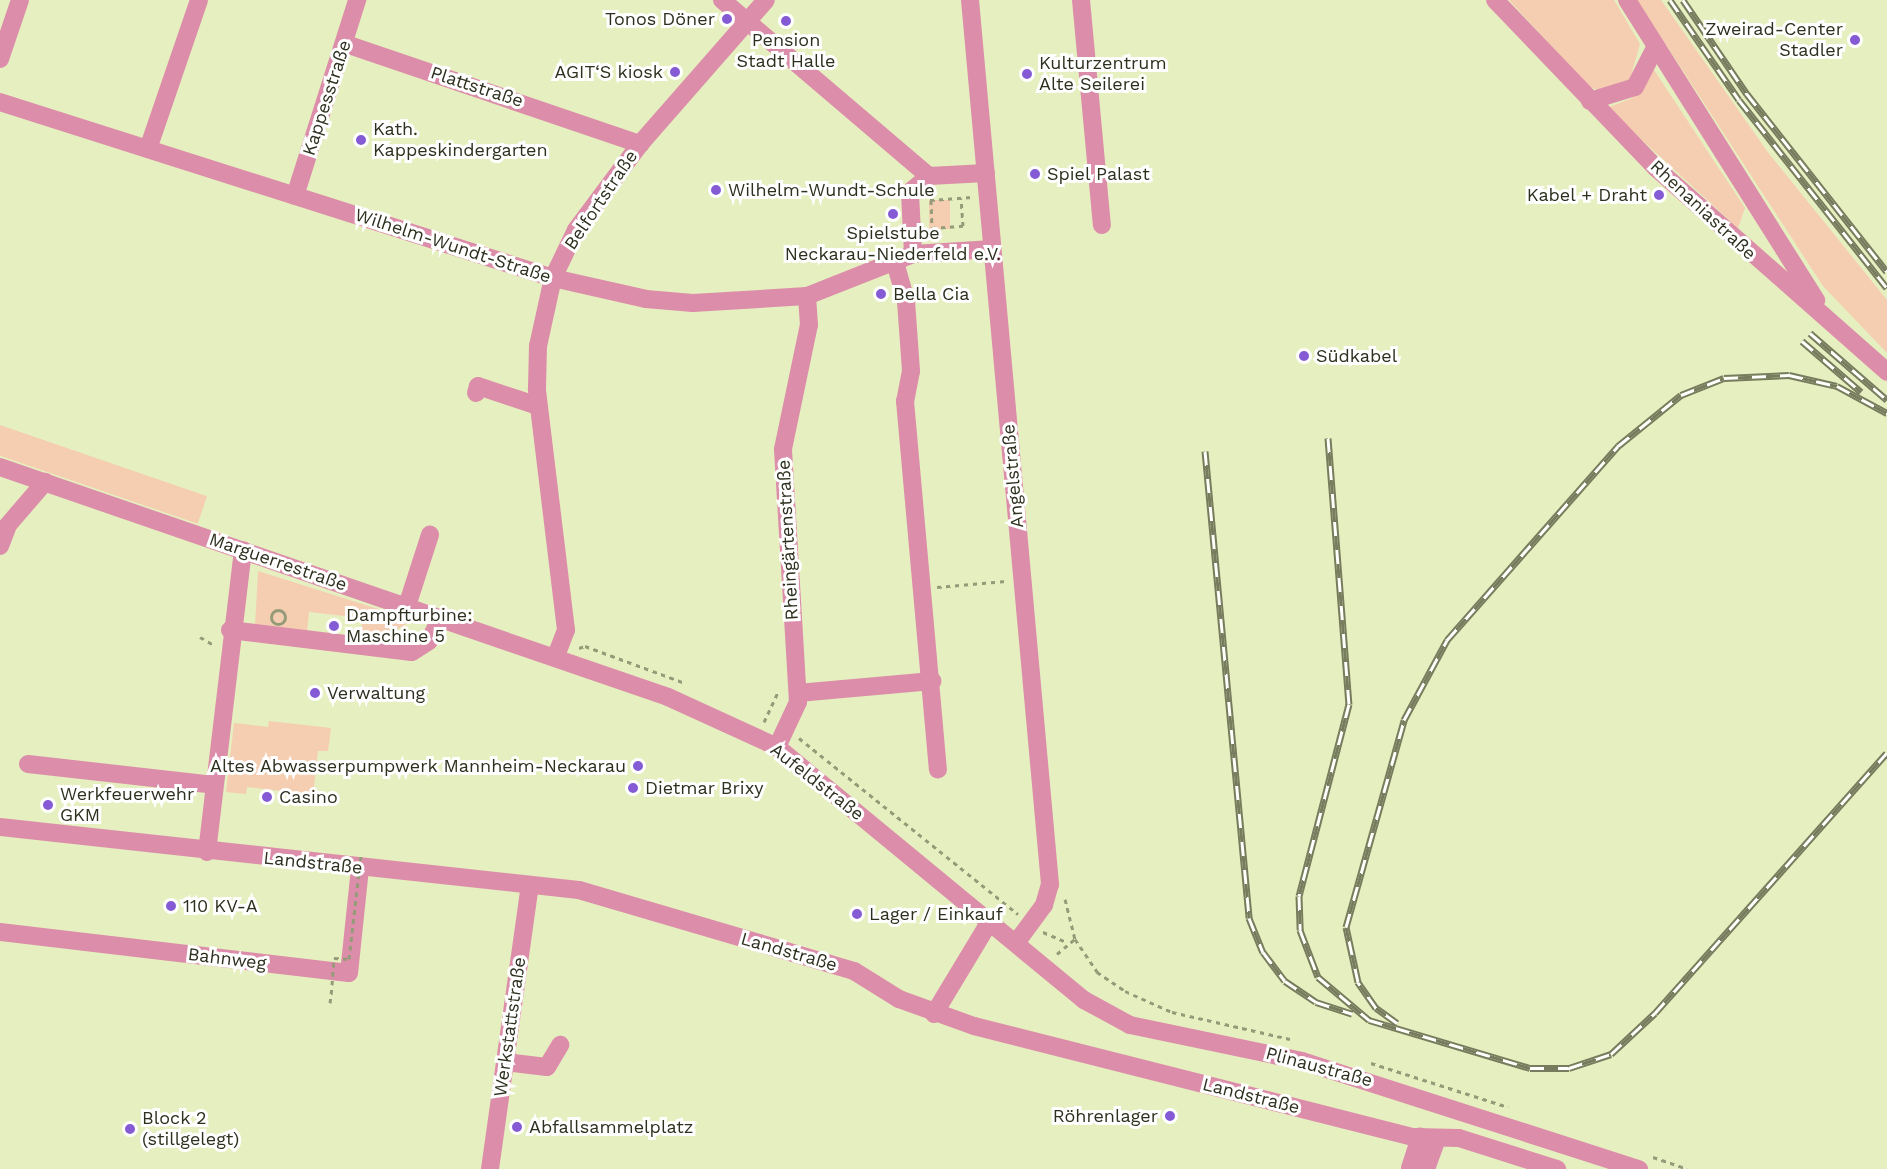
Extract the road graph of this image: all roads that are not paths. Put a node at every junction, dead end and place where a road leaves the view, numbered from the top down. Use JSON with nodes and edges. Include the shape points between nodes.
{"nodes":[{"id":1,"x":20,"y":0,"type":"edge"},
{"id":2,"x":199,"y":0,"type":"edge"},
{"id":3,"x":357,"y":0,"type":"edge"},
{"id":4,"x":722,"y":0,"type":"edge"},
{"id":5,"x":766,"y":0,"type":"edge"},
{"id":6,"x":969,"y":0,"type":"edge"},
{"id":7,"x":1081,"y":0,"type":"edge"},
{"id":8,"x":1495,"y":0,"type":"edge"},
{"id":9,"x":1627,"y":0,"type":"edge"},
{"id":10,"x":746,"y":24,"type":"junction"},
{"id":11,"x":346,"y":44,"type":"junction"},
{"id":12,"x":1656,"y":46,"type":"junction"},
{"id":13,"x":0,"y":59,"type":"edge"},
{"id":14,"x":1590,"y":101,"type":"junction"},
{"id":15,"x":0,"y":102,"type":"edge"},
{"id":16,"x":640,"y":144,"type":"junction"},
{"id":17,"x":148,"y":149,"type":"junction"},
{"id":18,"x":986,"y":173,"type":"junction"},
{"id":19,"x":929,"y":176,"type":"junction"},
{"id":20,"x":295,"y":196,"type":"junction"},
{"id":21,"x":1102,"y":225,"type":"dead end"},
{"id":22,"x":992,"y":249,"type":"junction"},
{"id":23,"x":1786,"y":253,"type":"junction"},
{"id":24,"x":913,"y":254,"type":"junction"},
{"id":25,"x":895,"y":262,"type":"junction"},
{"id":26,"x":1767,"y":269,"type":"junction"},
{"id":27,"x":553,"y":278,"type":"junction"},
{"id":28,"x":807,"y":296,"type":"junction"},
{"id":29,"x":1823,"y":312,"type":"junction"},
{"id":30,"x":1887,"y":372,"type":"edge"},
{"id":31,"x":476,"y":393,"type":"dead end"},
{"id":32,"x":538,"y":406,"type":"junction"},
{"id":33,"x":0,"y":467,"type":"edge"},
{"id":34,"x":45,"y":482,"type":"junction"},
{"id":35,"x":430,"y":535,"type":"dead end"},
{"id":36,"x":0,"y":546,"type":"edge"},
{"id":37,"x":243,"y":550,"type":"junction"},
{"id":38,"x":407,"y":606,"type":"junction"},
{"id":39,"x":441,"y":617,"type":"junction"},
{"id":40,"x":230,"y":630,"type":"junction"},
{"id":41,"x":556,"y":656,"type":"junction"},
{"id":42,"x":932,"y":681,"type":"junction"},
{"id":43,"x":798,"y":690,"type":"junction"},
{"id":44,"x":777,"y":747,"type":"junction"},
{"id":45,"x":28,"y":764,"type":"dead end"},
{"id":46,"x":938,"y":770,"type":"dead end"},
{"id":47,"x":214,"y":785,"type":"junction"},
{"id":48,"x":0,"y":828,"type":"edge"},
{"id":49,"x":207,"y":852,"type":"junction"},
{"id":50,"x":360,"y":862,"type":"junction"},
{"id":51,"x":530,"y":886,"type":"junction"},
{"id":52,"x":990,"y":921,"type":"junction"},
{"id":53,"x":0,"y":932,"type":"edge"},
{"id":54,"x":1016,"y":943,"type":"junction"},
{"id":55,"x":934,"y":1014,"type":"junction"},
{"id":56,"x":560,"y":1045,"type":"dead end"},
{"id":57,"x":505,"y":1062,"type":"junction"},
{"id":58,"x":1428,"y":1137,"type":"junction"},
{"id":59,"x":1410,"y":1168,"type":"edge"},
{"id":60,"x":490,"y":1169,"type":"edge"},
{"id":61,"x":1426,"y":1169,"type":"edge"},
{"id":62,"x":1557,"y":1169,"type":"edge"},
{"id":63,"x":1639,"y":1169,"type":"edge"}],
"edges":[{"from":1,"to":13,"type":"street"},
{"from":2,"to":17,"type":"street"},
{"from":3,"to":11,"type":"street","name":"Kappesstraße"},
{"from":4,"to":10,"type":"street"},
{"from":5,"to":10,"type":"street","name":"Belfortstraße"},
{"from":6,"to":18,"type":"street","name":"Angelstraße"},
{"from":7,"to":21,"type":"street"},
{"from":8,"to":14,"type":"street","name":"Rhenaniastraße"},
{"from":9,"to":12,"type":"street","name":"Rhenaniastraße"},
{"from":10,"to":16,"type":"street","name":"Belfortstraße"},
{"from":10,"to":19,"type":"street"},
{"from":11,"to":16,"type":"street","name":"Plattstraße"},
{"from":11,"to":20,"type":"street","name":"Kappesstraße"},
{"from":12,"to":14,"type":"street","via":[[1635,87]]},
{"from":12,"to":23,"type":"street","name":"Rhenaniastraße"},
{"from":14,"to":26,"type":"street","name":"Rhenaniastraße"},
{"from":15,"to":17,"type":"street","name":"Wilhelm-Wundt-Straße"},
{"from":16,"to":27,"type":"street","name":"Belfortstraße","via":[[576,230]]},
{"from":17,"to":20,"type":"street","name":"Wilhelm-Wundt-Straße"},
{"from":18,"to":19,"type":"street"},
{"from":18,"to":22,"type":"street","name":"Angelstraße"},
{"from":19,"to":24,"type":"street","via":[[910,192]]},
{"from":20,"to":27,"type":"street","name":"Wilhelm-Wundt-Straße"},
{"from":22,"to":24,"type":"street"},
{"from":22,"to":54,"type":"street","name":"Angelstraße","via":[[1050,885],[1038,915]]},
{"from":23,"to":26,"type":"street"},
{"from":23,"to":29,"type":"street","name":"Rhenaniastraße"},
{"from":24,"to":25,"type":"street","name":"Wilhelm-Wundt-Straße"},
{"from":25,"to":28,"type":"street","name":"Wilhelm-Wundt-Straße"},
{"from":25,"to":42,"type":"street","via":[[906,301],[911,371],[905,400]]},
{"from":26,"to":29,"type":"street","name":"Rhenaniastraße"},
{"from":27,"to":28,"type":"street","name":"Wilhelm-Wundt-Straße","via":[[681,302]]},
{"from":27,"to":32,"type":"street","name":"Belfortstraße","via":[[538,346]]},
{"from":28,"to":43,"type":"street","name":"Rheingärtenstraße","via":[[809,325],[783,449]]},
{"from":29,"to":30,"type":"street","name":"Rhenaniastraße"},
{"from":31,"to":32,"type":"street","via":[[478,386]]},
{"from":32,"to":41,"type":"street","name":"Belfortstraße","via":[[566,630]]},
{"from":33,"to":34,"type":"street","name":"Marguerrestraße"},
{"from":34,"to":36,"type":"street","via":[[8,525]]},
{"from":34,"to":37,"type":"street","name":"Marguerrestraße"},
{"from":35,"to":38,"type":"street"},
{"from":37,"to":38,"type":"street","name":"Marguerrestraße"},
{"from":37,"to":40,"type":"street"},
{"from":38,"to":39,"type":"street","name":"Marguerrestraße"},
{"from":39,"to":40,"type":"street","via":[[429,640],[412,652]]},
{"from":39,"to":41,"type":"street","name":"Marguerrestraße"},
{"from":40,"to":47,"type":"street"},
{"from":41,"to":44,"type":"street","name":"Aufeldstraße","via":[[668,697]]},
{"from":42,"to":43,"type":"street"},
{"from":42,"to":46,"type":"street"},
{"from":43,"to":44,"type":"street","name":"Rheingärtenstraße"},
{"from":44,"to":52,"type":"street","name":"Aufeldstraße"},
{"from":45,"to":47,"type":"street"},
{"from":47,"to":49,"type":"street"},
{"from":48,"to":49,"type":"street","name":"Landstraße"},
{"from":49,"to":50,"type":"street","name":"Landstraße"},
{"from":50,"to":51,"type":"street","name":"Landstraße"},
{"from":50,"to":53,"type":"street","name":"Bahnweg","via":[[349,973]]},
{"from":51,"to":55,"type":"street","name":"Landstraße","via":[[579,891],[854,971]]},
{"from":51,"to":57,"type":"street","name":"Werkstattstraße"},
{"from":52,"to":54,"type":"street","name":"Aufeldstraße"},
{"from":52,"to":55,"type":"street"},
{"from":54,"to":63,"type":"street","name":"Plinaustraße","via":[[1084,1000],[1130,1025],[1302,1061]]},
{"from":55,"to":58,"type":"street","name":"Landstraße"},
{"from":56,"to":57,"type":"street","via":[[548,1067]]},
{"from":57,"to":60,"type":"street","name":"Werkstattstraße"},
{"from":58,"to":59,"type":"street"},
{"from":58,"to":61,"type":"street"},
{"from":58,"to":62,"type":"street","name":"Landstraße","via":[[1459,1138]]}]}
